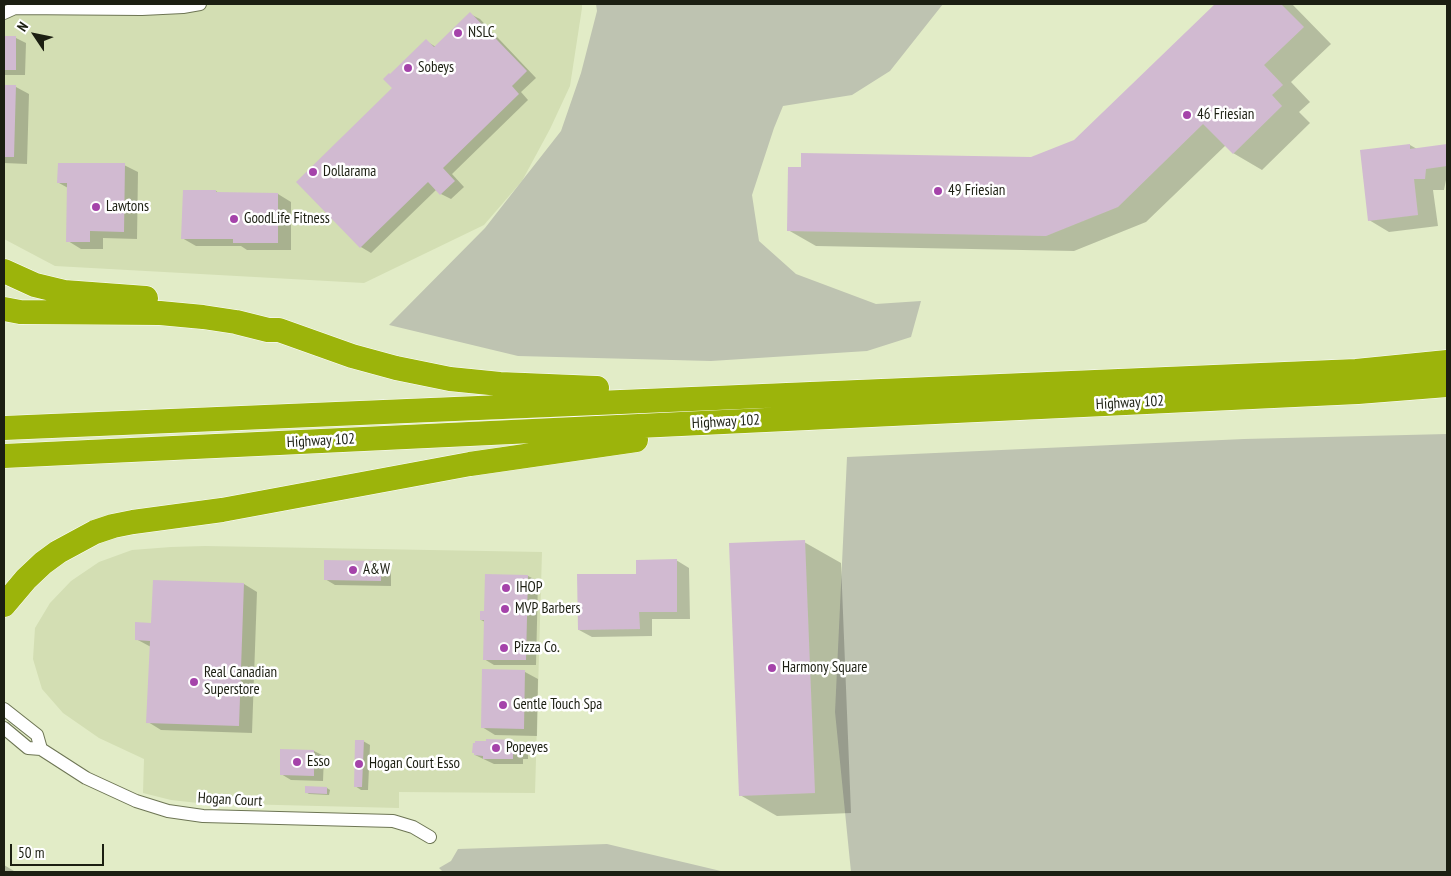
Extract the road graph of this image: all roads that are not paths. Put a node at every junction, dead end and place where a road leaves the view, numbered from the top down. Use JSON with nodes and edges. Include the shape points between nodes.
{"nodes":[{"id":1,"x":200,"y":4,"type":"edge"},
{"id":2,"x":8,"y":8,"type":"edge"},
{"id":3,"x":4,"y":271,"type":"edge"},
{"id":4,"x":4,"y":310,"type":"edge"},
{"id":5,"x":279,"y":330,"type":"junction"},
{"id":6,"x":1447,"y":362,"type":"edge"},
{"id":7,"x":1447,"y":385,"type":"edge"},
{"id":8,"x":752,"y":395,"type":"junction"},
{"id":9,"x":752,"y":421,"type":"junction"},
{"id":10,"x":4,"y":428,"type":"edge"},
{"id":11,"x":4,"y":456,"type":"edge"},
{"id":12,"x":4,"y":605,"type":"edge"},
{"id":13,"x":4,"y":709,"type":"edge"},
{"id":14,"x":4,"y":728,"type":"edge"},
{"id":15,"x":41,"y":749,"type":"junction"},
{"id":16,"x":430,"y":837,"type":"dead end"}],
"edges":[{"from":1,"to":2,"type":"street","via":[[142,9]]},
{"from":3,"to":5,"type":"highway","via":[[35,285],[64,292],[166,300],[219,308],[273,322]]},
{"from":4,"to":5,"type":"highway","via":[[160,313]]},
{"from":5,"to":8,"type":"highway","via":[[352,356],[450,379]]},
{"from":6,"to":8,"type":"highway","name":"Highway 102","via":[[1346,371]]},
{"from":7,"to":9,"type":"highway","name":"Highway 102"},
{"from":8,"to":10,"type":"highway","name":"Highway 102"},
{"from":9,"to":11,"type":"highway","name":"Highway 102"},
{"from":9,"to":12,"type":"highway","via":[[470,464],[222,510],[113,526],[58,552],[26,579]]},
{"from":13,"to":15,"type":"street","name":"Hogan Court","via":[[37,735]]},
{"from":14,"to":15,"type":"street","name":"Hogan Court","via":[[28,748]]},
{"from":15,"to":16,"type":"street","name":"Hogan Court","via":[[86,778],[136,801],[168,811],[204,816],[393,821]]}]}
